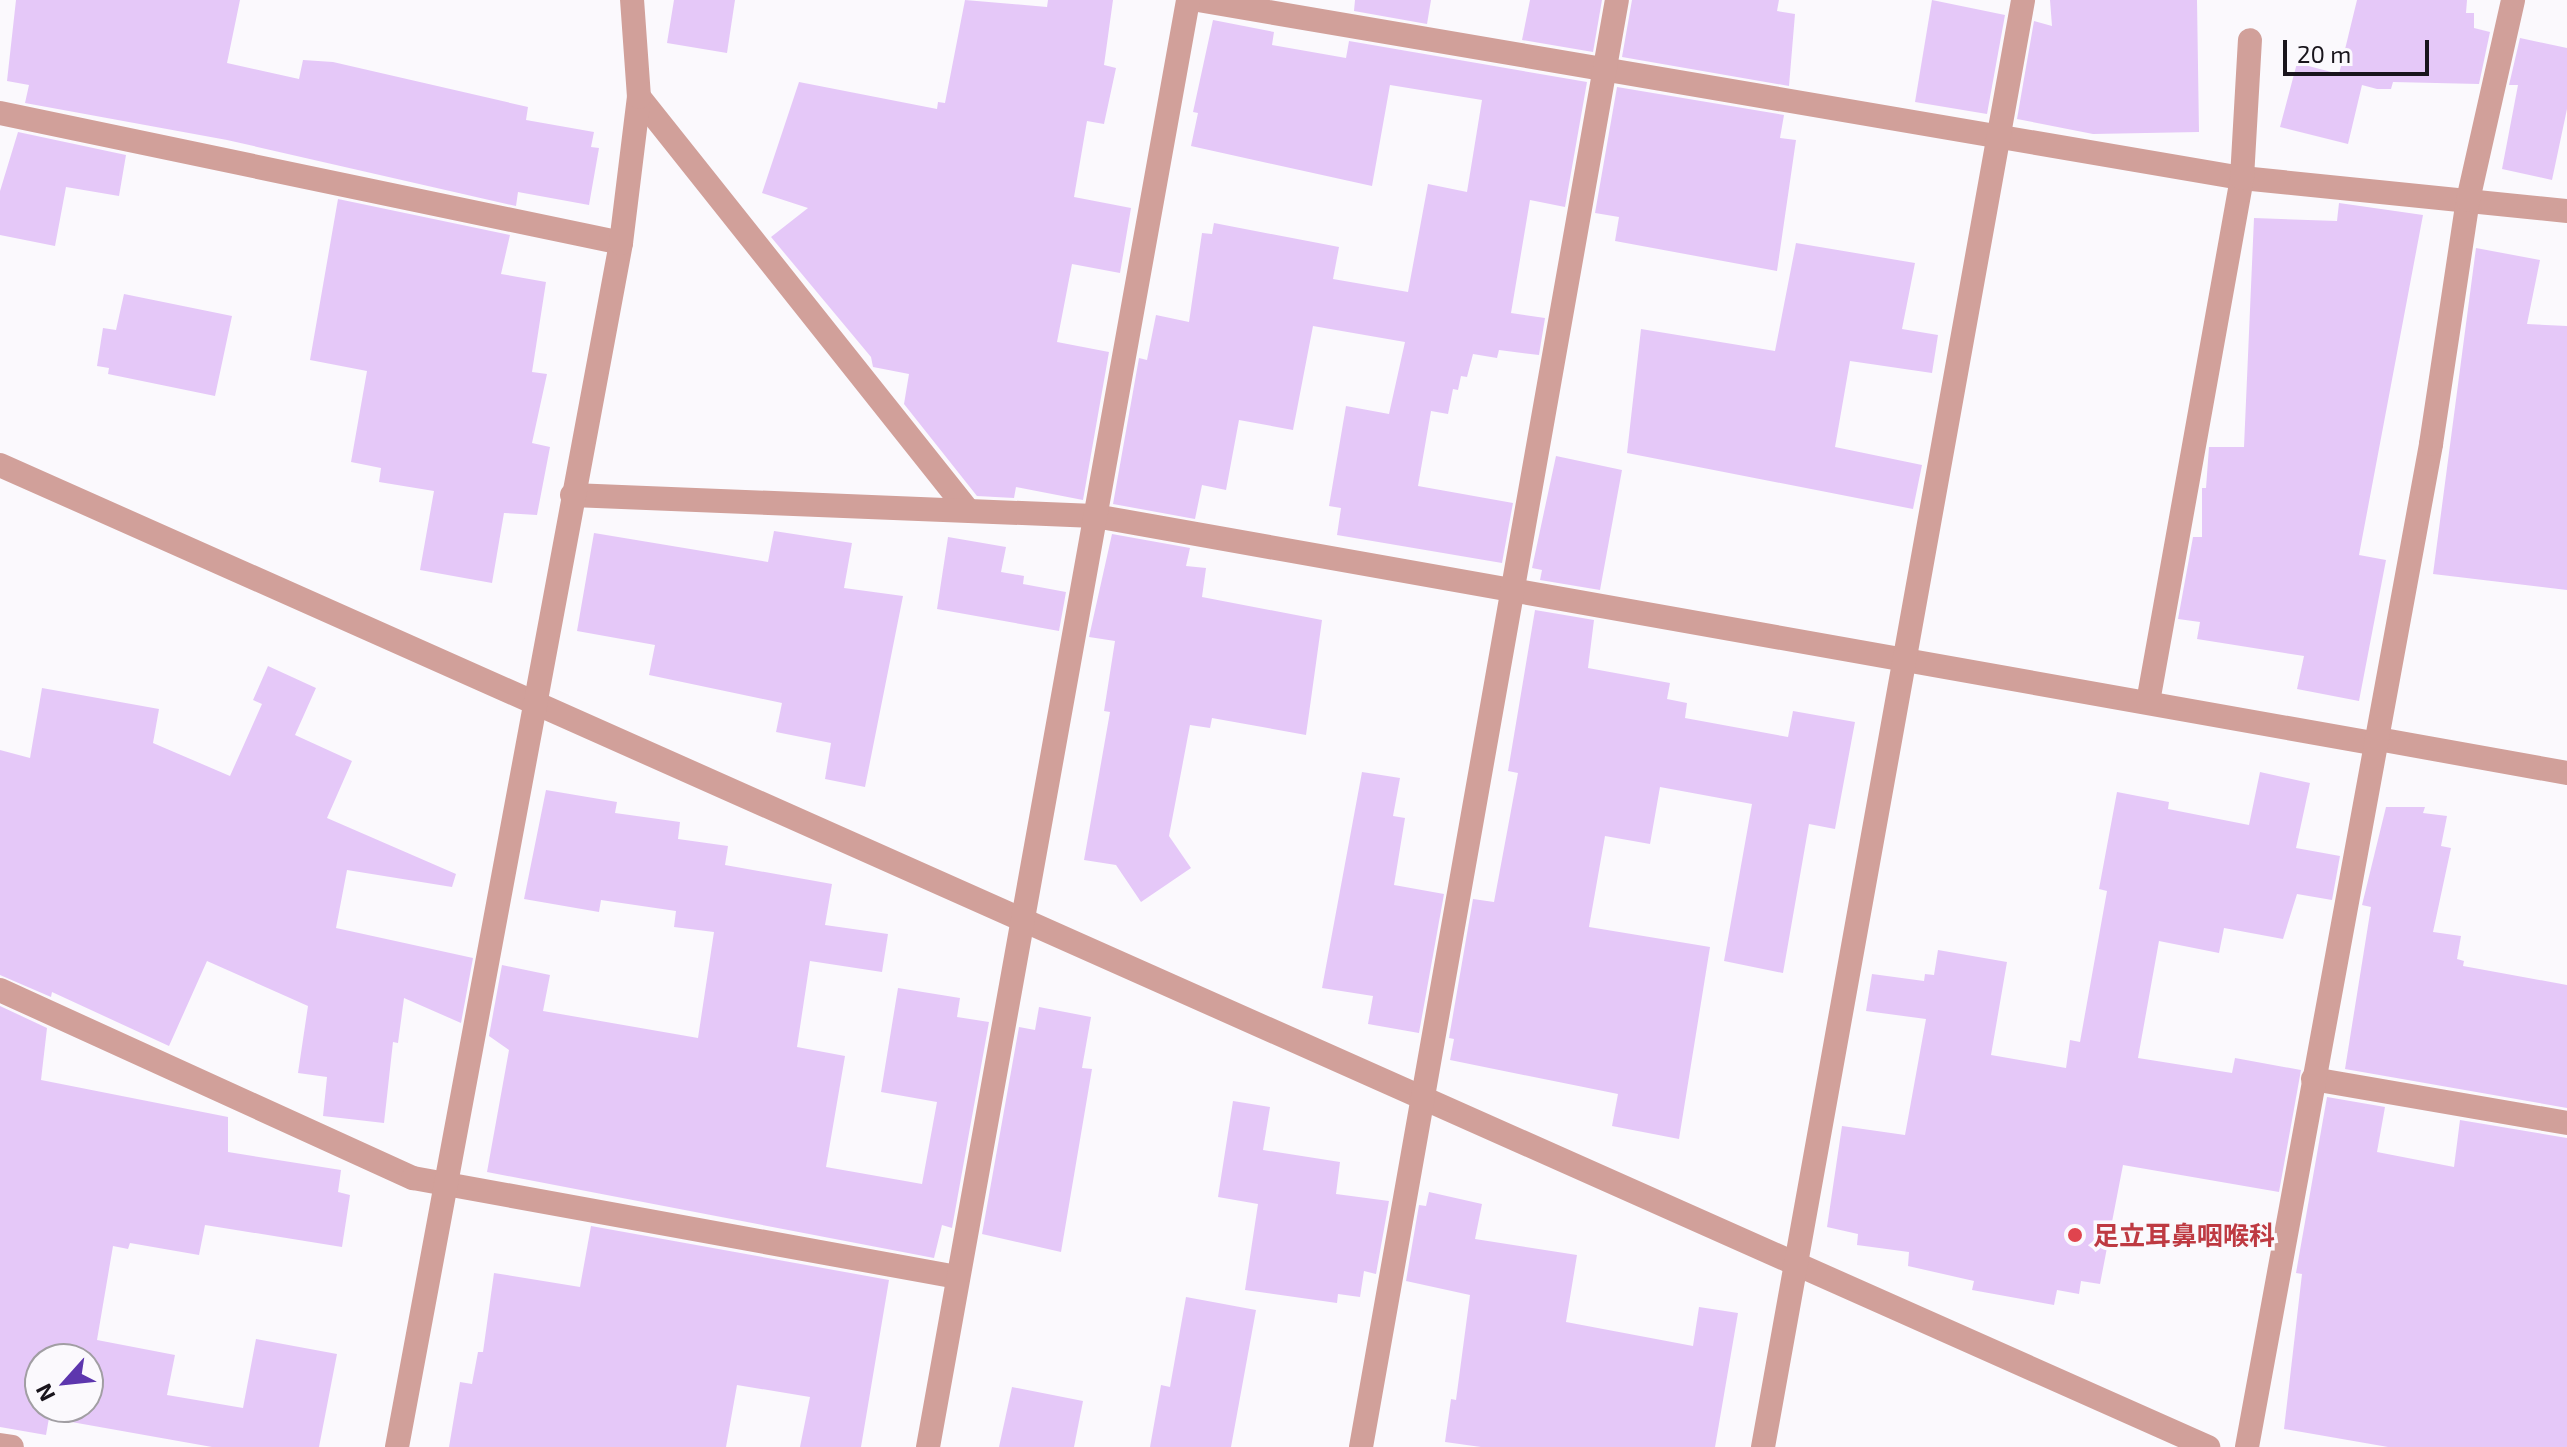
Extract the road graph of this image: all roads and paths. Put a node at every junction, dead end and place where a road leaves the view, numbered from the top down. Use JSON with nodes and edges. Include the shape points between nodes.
{"nodes":[{"id":1,"x":632,"y":0,"type":"edge"},
{"id":2,"x":1188,"y":0,"type":"edge"},
{"id":3,"x":1198,"y":0,"type":"edge"},
{"id":4,"x":1617,"y":0,"type":"edge"},
{"id":5,"x":2023,"y":0,"type":"edge"},
{"id":6,"x":2513,"y":0,"type":"edge"},
{"id":7,"x":2250,"y":40,"type":"dead end"},
{"id":8,"x":1604,"y":69,"type":"junction"},
{"id":9,"x":639,"y":97,"type":"junction"},
{"id":10,"x":0,"y":113,"type":"edge"},
{"id":11,"x":1998,"y":139,"type":"junction"},
{"id":12,"x":2242,"y":178,"type":"junction"},
{"id":13,"x":2468,"y":200,"type":"junction"},
{"id":14,"x":2567,"y":211,"type":"edge"},
{"id":15,"x":621,"y":243,"type":"junction"},
{"id":16,"x":0,"y":465,"type":"edge"},
{"id":17,"x":572,"y":495,"type":"junction"},
{"id":18,"x":966,"y":508,"type":"junction"},
{"id":19,"x":1095,"y":516,"type":"junction"},
{"id":20,"x":1511,"y":587,"type":"junction"},
{"id":21,"x":1904,"y":658,"type":"junction"},
{"id":22,"x":2148,"y":702,"type":"junction"},
{"id":23,"x":531,"y":704,"type":"junction"},
{"id":24,"x":2377,"y":742,"type":"junction"},
{"id":25,"x":2567,"y":773,"type":"edge"},
{"id":26,"x":1025,"y":920,"type":"junction"},
{"id":27,"x":0,"y":990,"type":"edge"},
{"id":28,"x":2313,"y":1079,"type":"junction"},
{"id":29,"x":1424,"y":1097,"type":"junction"},
{"id":30,"x":2567,"y":1123,"type":"edge"},
{"id":31,"x":443,"y":1184,"type":"junction"},
{"id":32,"x":1795,"y":1265,"type":"junction"},
{"id":33,"x":957,"y":1277,"type":"junction"},
{"id":34,"x":0,"y":1445,"type":"edge"},
{"id":35,"x":12,"y":1447,"type":"edge"},
{"id":36,"x":397,"y":1447,"type":"edge"},
{"id":37,"x":928,"y":1447,"type":"edge"},
{"id":38,"x":1361,"y":1447,"type":"edge"},
{"id":39,"x":1763,"y":1447,"type":"edge"},
{"id":40,"x":2208,"y":1447,"type":"edge"},
{"id":41,"x":2247,"y":1447,"type":"edge"}],
"edges":[{"from":1,"to":9,"type":"street"},
{"from":2,"to":19,"type":"street"},
{"from":3,"to":8,"type":"street"},
{"from":4,"to":8,"type":"street"},
{"from":5,"to":11,"type":"street"},
{"from":6,"to":13,"type":"street"},
{"from":7,"to":12,"type":"street"},
{"from":8,"to":11,"type":"street"},
{"from":8,"to":20,"type":"street"},
{"from":9,"to":15,"type":"street"},
{"from":9,"to":18,"type":"street"},
{"from":10,"to":15,"type":"street"},
{"from":11,"to":12,"type":"street"},
{"from":11,"to":21,"type":"street"},
{"from":12,"to":13,"type":"street"},
{"from":12,"to":22,"type":"street"},
{"from":13,"to":14,"type":"street"},
{"from":13,"to":24,"type":"street"},
{"from":15,"to":17,"type":"street"},
{"from":16,"to":23,"type":"street"},
{"from":17,"to":18,"type":"street"},
{"from":17,"to":23,"type":"street"},
{"from":18,"to":19,"type":"street"},
{"from":19,"to":20,"type":"street"},
{"from":19,"to":26,"type":"street"},
{"from":20,"to":21,"type":"street"},
{"from":20,"to":29,"type":"street"},
{"from":21,"to":22,"type":"street"},
{"from":21,"to":32,"type":"street"},
{"from":22,"to":24,"type":"street"},
{"from":23,"to":26,"type":"street"},
{"from":23,"to":31,"type":"street"},
{"from":24,"to":25,"type":"street"},
{"from":24,"to":28,"type":"street"},
{"from":26,"to":29,"type":"street"},
{"from":26,"to":33,"type":"street"},
{"from":27,"to":31,"type":"street","via":[[413,1178]]},
{"from":28,"to":30,"type":"street"},
{"from":28,"to":41,"type":"street"},
{"from":29,"to":32,"type":"street"},
{"from":29,"to":38,"type":"street"},
{"from":31,"to":33,"type":"street"},
{"from":31,"to":36,"type":"street"},
{"from":32,"to":39,"type":"street"},
{"from":32,"to":40,"type":"street"},
{"from":33,"to":37,"type":"street"},
{"from":34,"to":35,"type":"street"}]}
